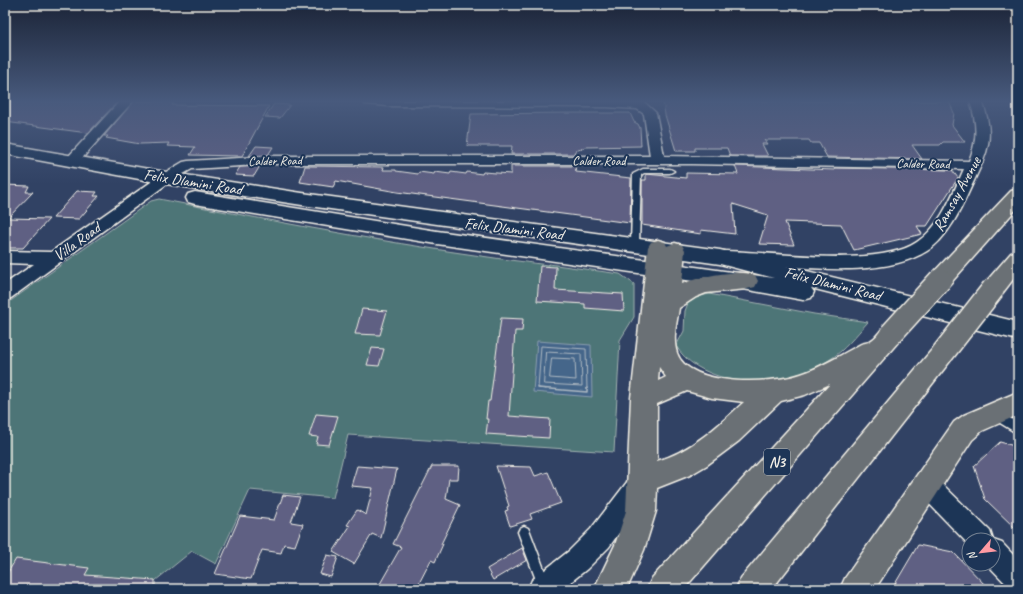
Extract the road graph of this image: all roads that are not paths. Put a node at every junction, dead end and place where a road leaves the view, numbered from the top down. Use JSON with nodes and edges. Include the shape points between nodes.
{"nodes":[{"id":1,"x":102,"y":129,"type":"edge"},
{"id":2,"x":653,"y":129,"type":"edge"},
{"id":3,"x":983,"y":129,"type":"edge"},
{"id":4,"x":5,"y":149,"type":"edge"},
{"id":5,"x":658,"y":160,"type":"junction"},
{"id":6,"x":72,"y":161,"type":"junction"},
{"id":7,"x":225,"y":163,"type":"junction"},
{"id":8,"x":5,"y":164,"type":"edge"},
{"id":9,"x":974,"y":165,"type":"junction"},
{"id":10,"x":670,"y":171,"type":"dead end"},
{"id":11,"x":166,"y":178,"type":"junction"},
{"id":12,"x":204,"y":184,"type":"junction"},
{"id":13,"x":149,"y":190,"type":"junction"},
{"id":14,"x":1018,"y":194,"type":"edge"},
{"id":15,"x":635,"y":244,"type":"junction"},
{"id":16,"x":666,"y":248,"type":"junction"},
{"id":17,"x":5,"y":257,"type":"edge"},
{"id":18,"x":720,"y":257,"type":"junction"},
{"id":19,"x":55,"y":258,"type":"junction"},
{"id":20,"x":1018,"y":258,"type":"edge"},
{"id":21,"x":664,"y":271,"type":"junction"},
{"id":22,"x":747,"y":281,"type":"junction"},
{"id":23,"x":5,"y":293,"type":"edge"},
{"id":24,"x":669,"y":304,"type":"junction"},
{"id":25,"x":1018,"y":331,"type":"edge"},
{"id":26,"x":887,"y":339,"type":"junction"},
{"id":27,"x":1018,"y":345,"type":"edge"},
{"id":28,"x":686,"y":380,"type":"junction"},
{"id":29,"x":773,"y":392,"type":"junction"},
{"id":30,"x":644,"y":398,"type":"junction"},
{"id":31,"x":1006,"y":408,"type":"edge"},
{"id":32,"x":1018,"y":429,"type":"edge"},
{"id":33,"x":643,"y":479,"type":"junction"},
{"id":34,"x":926,"y":484,"type":"junction"},
{"id":35,"x":524,"y":532,"type":"dead end"},
{"id":36,"x":973,"y":532,"type":"edge"},
{"id":37,"x":1001,"y":560,"type":"edge"},
{"id":38,"x":1018,"y":578,"type":"edge"},
{"id":39,"x":542,"y":587,"type":"edge"},
{"id":40,"x":610,"y":589,"type":"edge"},
{"id":41,"x":663,"y":589,"type":"edge"},
{"id":42,"x":752,"y":589,"type":"edge"},
{"id":43,"x":856,"y":589,"type":"edge"}],
"edges":[{"from":1,"to":6,"type":"street"},
{"from":2,"to":5,"type":"street"},
{"from":3,"to":9,"type":"street","name":"Ramsay Avenue","via":[[982,149]]},
{"from":4,"to":6,"type":"main road","name":"Felix Dlamini Road"},
{"from":5,"to":7,"type":"street","name":"Calder Road","via":[[272,160]]},
{"from":5,"to":9,"type":"street","name":"Calder Road"},
{"from":6,"to":11,"type":"main road","name":"Felix Dlamini Road"},
{"from":7,"to":11,"type":"street","name":"Calder Road","via":[[188,165]]},
{"from":7,"to":12,"type":"street","name":"Calder Road","via":[[210,168]]},
{"from":8,"to":13,"type":"main road","name":"Felix Dlamini Road"},
{"from":9,"to":18,"type":"street","name":"Ramsay Avenue","via":[[959,196],[936,233],[922,247],[898,258],[864,262]]},
{"from":10,"to":15,"type":"lane","via":[[643,171],[637,174]]},
{"from":11,"to":12,"type":"main road","name":"Felix Dlamini Road"},
{"from":11,"to":13,"type":"street","name":"Calder Road"},
{"from":12,"to":15,"type":"main road","name":"Felix Dlamini Road","via":[[430,218]]},
{"from":13,"to":19,"type":"street","name":"Villa Road"},
{"from":13,"to":21,"type":"main road","name":"Felix Dlamini Road","via":[[439,238]]},
{"from":14,"to":26,"type":"highway","number":"N3","bridge":true},
{"from":15,"to":16,"type":"main road","name":"Felix Dlamini Road"},
{"from":16,"to":18,"type":"main road","name":"Felix Dlamini Road"},
{"from":16,"to":21,"type":"highway"},
{"from":17,"to":19,"type":"street"},
{"from":18,"to":25,"type":"main road","name":"Felix Dlamini Road"},
{"from":19,"to":23,"type":"street","name":"Villa Road"},
{"from":20,"to":42,"type":"highway","bridge":true},
{"from":21,"to":22,"type":"main road","name":"Felix Dlamini Road"},
{"from":21,"to":24,"type":"highway"},
{"from":21,"to":30,"type":"highway"},
{"from":22,"to":24,"type":"highway","via":[[701,284]]},
{"from":22,"to":27,"type":"main road","name":"Felix Dlamini Road","via":[[882,309]]},
{"from":24,"to":28,"type":"highway","via":[[663,350],[674,370]]},
{"from":26,"to":29,"type":"highway","via":[[818,378]]},
{"from":26,"to":41,"type":"highway","number":"N3"},
{"from":28,"to":29,"type":"highway","via":[[710,388]]},
{"from":28,"to":30,"type":"highway"},
{"from":29,"to":33,"type":"highway","via":[[739,425],[685,464],[662,475]]},
{"from":30,"to":33,"type":"highway"},
{"from":31,"to":32,"type":"lane","via":[[1013,427]]},
{"from":31,"to":34,"type":"highway","via":[[973,423],[963,431]]},
{"from":33,"to":39,"type":"street","via":[[600,538],[578,560]]},
{"from":33,"to":40,"type":"highway","via":[[641,510],[629,550]]},
{"from":34,"to":36,"type":"street"},
{"from":34,"to":43,"type":"highway"},
{"from":35,"to":39,"type":"lane"},
{"from":37,"to":38,"type":"street"}]}
